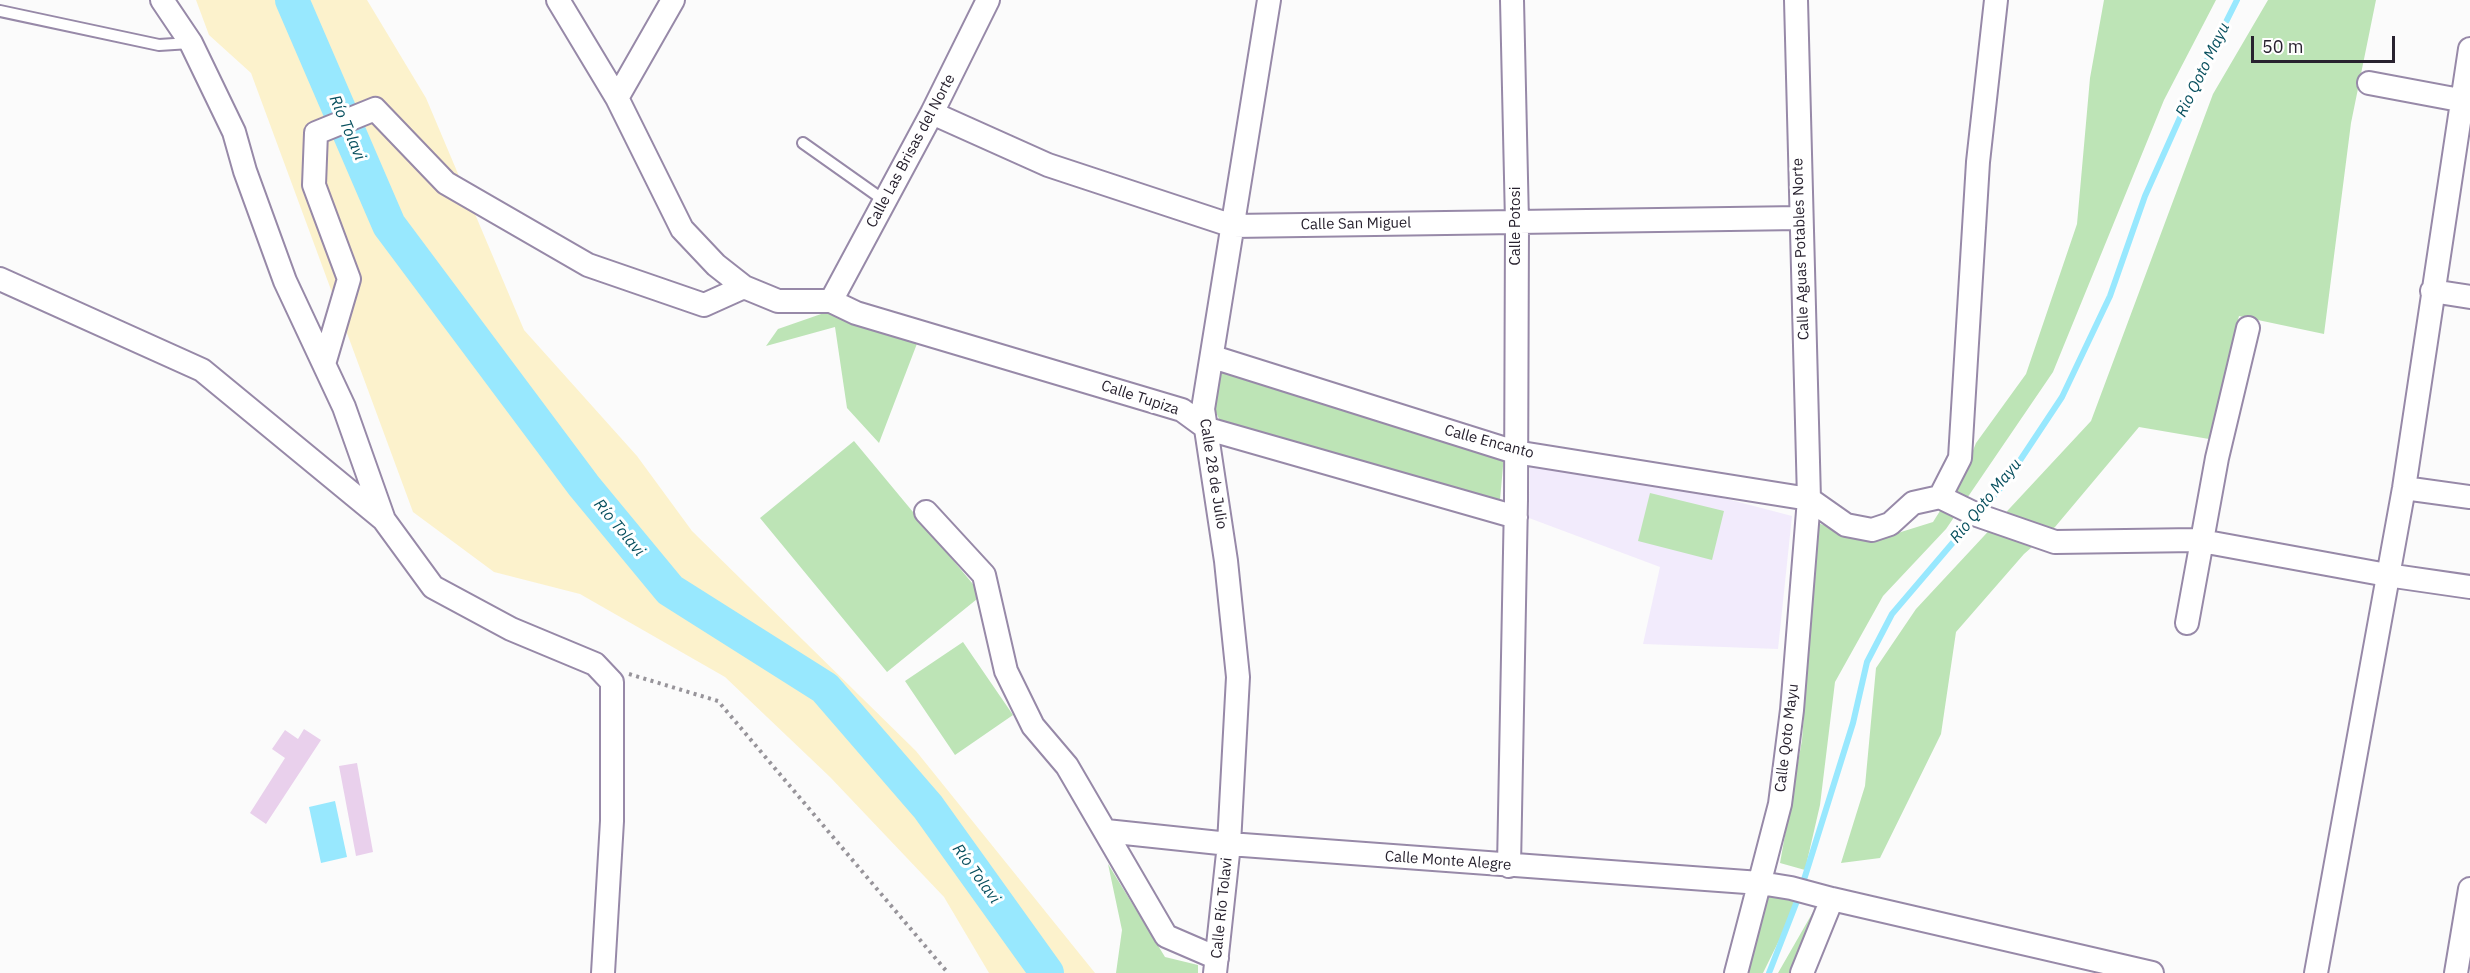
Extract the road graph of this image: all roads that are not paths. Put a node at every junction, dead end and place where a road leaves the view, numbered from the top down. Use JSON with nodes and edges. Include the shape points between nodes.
{"nodes":[{"id":1,"x":162,"y":0,"type":"edge"},
{"id":2,"x":558,"y":0,"type":"edge"},
{"id":3,"x":673,"y":0,"type":"edge"},
{"id":4,"x":988,"y":0,"type":"edge"},
{"id":5,"x":1269,"y":0,"type":"edge"},
{"id":6,"x":1512,"y":0,"type":"edge"},
{"id":7,"x":1796,"y":0,"type":"edge"},
{"id":8,"x":1996,"y":0,"type":"edge"},
{"id":9,"x":0,"y":12,"type":"edge"},
{"id":10,"x":190,"y":43,"type":"junction"},
{"id":11,"x":2470,"y":49,"type":"edge"},
{"id":12,"x":2369,"y":82,"type":"dead end"},
{"id":13,"x":617,"y":98,"type":"junction"},
{"id":14,"x":2466,"y":101,"type":"edge"},
{"id":15,"x":932,"y":113,"type":"junction"},
{"id":16,"x":803,"y":143,"type":"dead end"},
{"id":17,"x":885,"y":201,"type":"junction"},
{"id":18,"x":1800,"y":218,"type":"junction"},
{"id":19,"x":1517,"y":222,"type":"junction"},
{"id":20,"x":1233,"y":226,"type":"junction"},
{"id":21,"x":0,"y":279,"type":"edge"},
{"id":22,"x":744,"y":286,"type":"junction"},
{"id":23,"x":2432,"y":291,"type":"junction"},
{"id":24,"x":2470,"y":297,"type":"edge"},
{"id":25,"x":831,"y":301,"type":"junction"},
{"id":26,"x":2248,"y":328,"type":"dead end"},
{"id":27,"x":1213,"y":357,"type":"junction"},
{"id":28,"x":324,"y":364,"type":"junction"},
{"id":29,"x":1208,"y":429,"type":"junction"},
{"id":30,"x":1515,"y":452,"type":"junction"},
{"id":31,"x":2404,"y":488,"type":"junction"},
{"id":32,"x":1940,"y":497,"type":"junction"},
{"id":33,"x":2470,"y":497,"type":"edge"},
{"id":34,"x":1809,"y":499,"type":"junction"},
{"id":35,"x":926,"y":512,"type":"dead end"},
{"id":36,"x":1516,"y":517,"type":"junction"},
{"id":37,"x":384,"y":520,"type":"junction"},
{"id":38,"x":2202,"y":542,"type":"junction"},
{"id":39,"x":2387,"y":575,"type":"junction"},
{"id":40,"x":2470,"y":587,"type":"edge"},
{"id":41,"x":2187,"y":623,"type":"dead end"},
{"id":42,"x":1106,"y":831,"type":"junction"},
{"id":43,"x":1229,"y":844,"type":"junction"},
{"id":44,"x":1509,"y":866,"type":"junction"},
{"id":45,"x":1760,"y":883,"type":"junction"},
{"id":46,"x":2470,"y":889,"type":"edge"},
{"id":47,"x":1824,"y":897,"type":"junction"},
{"id":48,"x":1216,"y":965,"type":"edge"},
{"id":49,"x":603,"y":973,"type":"edge"},
{"id":50,"x":1737,"y":973,"type":"edge"},
{"id":51,"x":1802,"y":973,"type":"edge"},
{"id":52,"x":2152,"y":973,"type":"edge"},
{"id":53,"x":2316,"y":973,"type":"edge"},
{"id":54,"x":2456,"y":973,"type":"edge"}],
"edges":[{"from":1,"to":10,"type":"street"},
{"from":2,"to":13,"type":"street"},
{"from":3,"to":13,"type":"street"},
{"from":4,"to":15,"type":"street","name":"Calle Las Brisas del Norte"},
{"from":5,"to":20,"type":"street","name":"Calle 28 de Julio"},
{"from":6,"to":19,"type":"street","name":"Calle Potosi"},
{"from":7,"to":18,"type":"street","name":"Calle Aguas Potables Norte"},
{"from":8,"to":32,"type":"street","via":[[1978,162],[1960,458]]},
{"from":9,"to":10,"type":"lane","via":[[159,45]]},
{"from":10,"to":28,"type":"street","via":[[234,132],[244,171],[285,281]]},
{"from":11,"to":14,"type":"street"},
{"from":12,"to":14,"type":"street"},
{"from":13,"to":22,"type":"street","via":[[682,229],[716,265]]},
{"from":14,"to":23,"type":"street"},
{"from":15,"to":17,"type":"street","name":"Calle Las Brisas del Norte"},
{"from":15,"to":20,"type":"street","name":"Calle San Miguel","via":[[1048,165]]},
{"from":16,"to":17,"type":"lane"},
{"from":17,"to":25,"type":"street","name":"Calle Las Brisas del Norte"},
{"from":18,"to":19,"type":"street","name":"Calle San Miguel"},
{"from":18,"to":34,"type":"street","name":"Calle Aguas Potables Norte"},
{"from":19,"to":20,"type":"street","name":"Calle San Miguel"},
{"from":19,"to":30,"type":"street","name":"Calle Potosi"},
{"from":20,"to":27,"type":"street","name":"Calle 28 de Julio"},
{"from":21,"to":37,"type":"street","via":[[202,370]]},
{"from":22,"to":25,"type":"street","via":[[778,301]]},
{"from":22,"to":28,"type":"street","via":[[704,305],[588,265],[446,183],[375,109],[316,133],[314,185],[349,279]]},
{"from":23,"to":24,"type":"street"},
{"from":23,"to":31,"type":"street"},
{"from":25,"to":29,"type":"street","name":"Calle Tupiza","via":[[856,313],[1182,410]]},
{"from":26,"to":38,"type":"street"},
{"from":27,"to":29,"type":"street","name":"Calle 28 de Julio","via":[[1203,409]]},
{"from":27,"to":30,"type":"street","name":"Calle Encanto"},
{"from":28,"to":37,"type":"street","via":[[344,407]]},
{"from":29,"to":36,"type":"street","name":"Calle Tupiza"},
{"from":29,"to":43,"type":"street","name":"Calle 28 de Julio","via":[[1238,677]]},
{"from":30,"to":34,"type":"street","name":"Calle Encanto"},
{"from":30,"to":36,"type":"street","name":"Calle Potosi"},
{"from":31,"to":33,"type":"street"},
{"from":31,"to":39,"type":"street"},
{"from":32,"to":34,"type":"street","via":[[1913,503],[1890,524],[1872,530],[1846,525]]},
{"from":32,"to":38,"type":"street","via":[[1977,515],[2055,542]]},
{"from":34,"to":45,"type":"street","name":"Calle Qoto Mayu","via":[[1792,710],[1780,804]]},
{"from":35,"to":42,"type":"street","via":[[984,575],[1006,671],[1033,726],[1067,766]]},
{"from":36,"to":44,"type":"street","name":"Calle Potosi"},
{"from":37,"to":49,"type":"street","via":[[433,587],[511,629],[596,664],[612,682],[612,821]]},
{"from":38,"to":39,"type":"street"},
{"from":38,"to":41,"type":"street"},
{"from":39,"to":40,"type":"street"},
{"from":39,"to":53,"type":"street"},
{"from":42,"to":43,"type":"street","name":"Calle Monte Alegre"},
{"from":42,"to":48,"type":"street","via":[[1166,936]]},
{"from":43,"to":44,"type":"street","name":"Calle Monte Alegre"},
{"from":43,"to":48,"type":"street","name":"Calle Río Tolavi"},
{"from":44,"to":45,"type":"street","name":"Calle Monte Alegre"},
{"from":45,"to":47,"type":"street","name":"Calle Monte Alegre"},
{"from":45,"to":50,"type":"street","name":"Calle Qoto Mayu"},
{"from":46,"to":54,"type":"street"},
{"from":47,"to":51,"type":"street"},
{"from":47,"to":52,"type":"street","name":"Calle Monte Alegre"}]}
